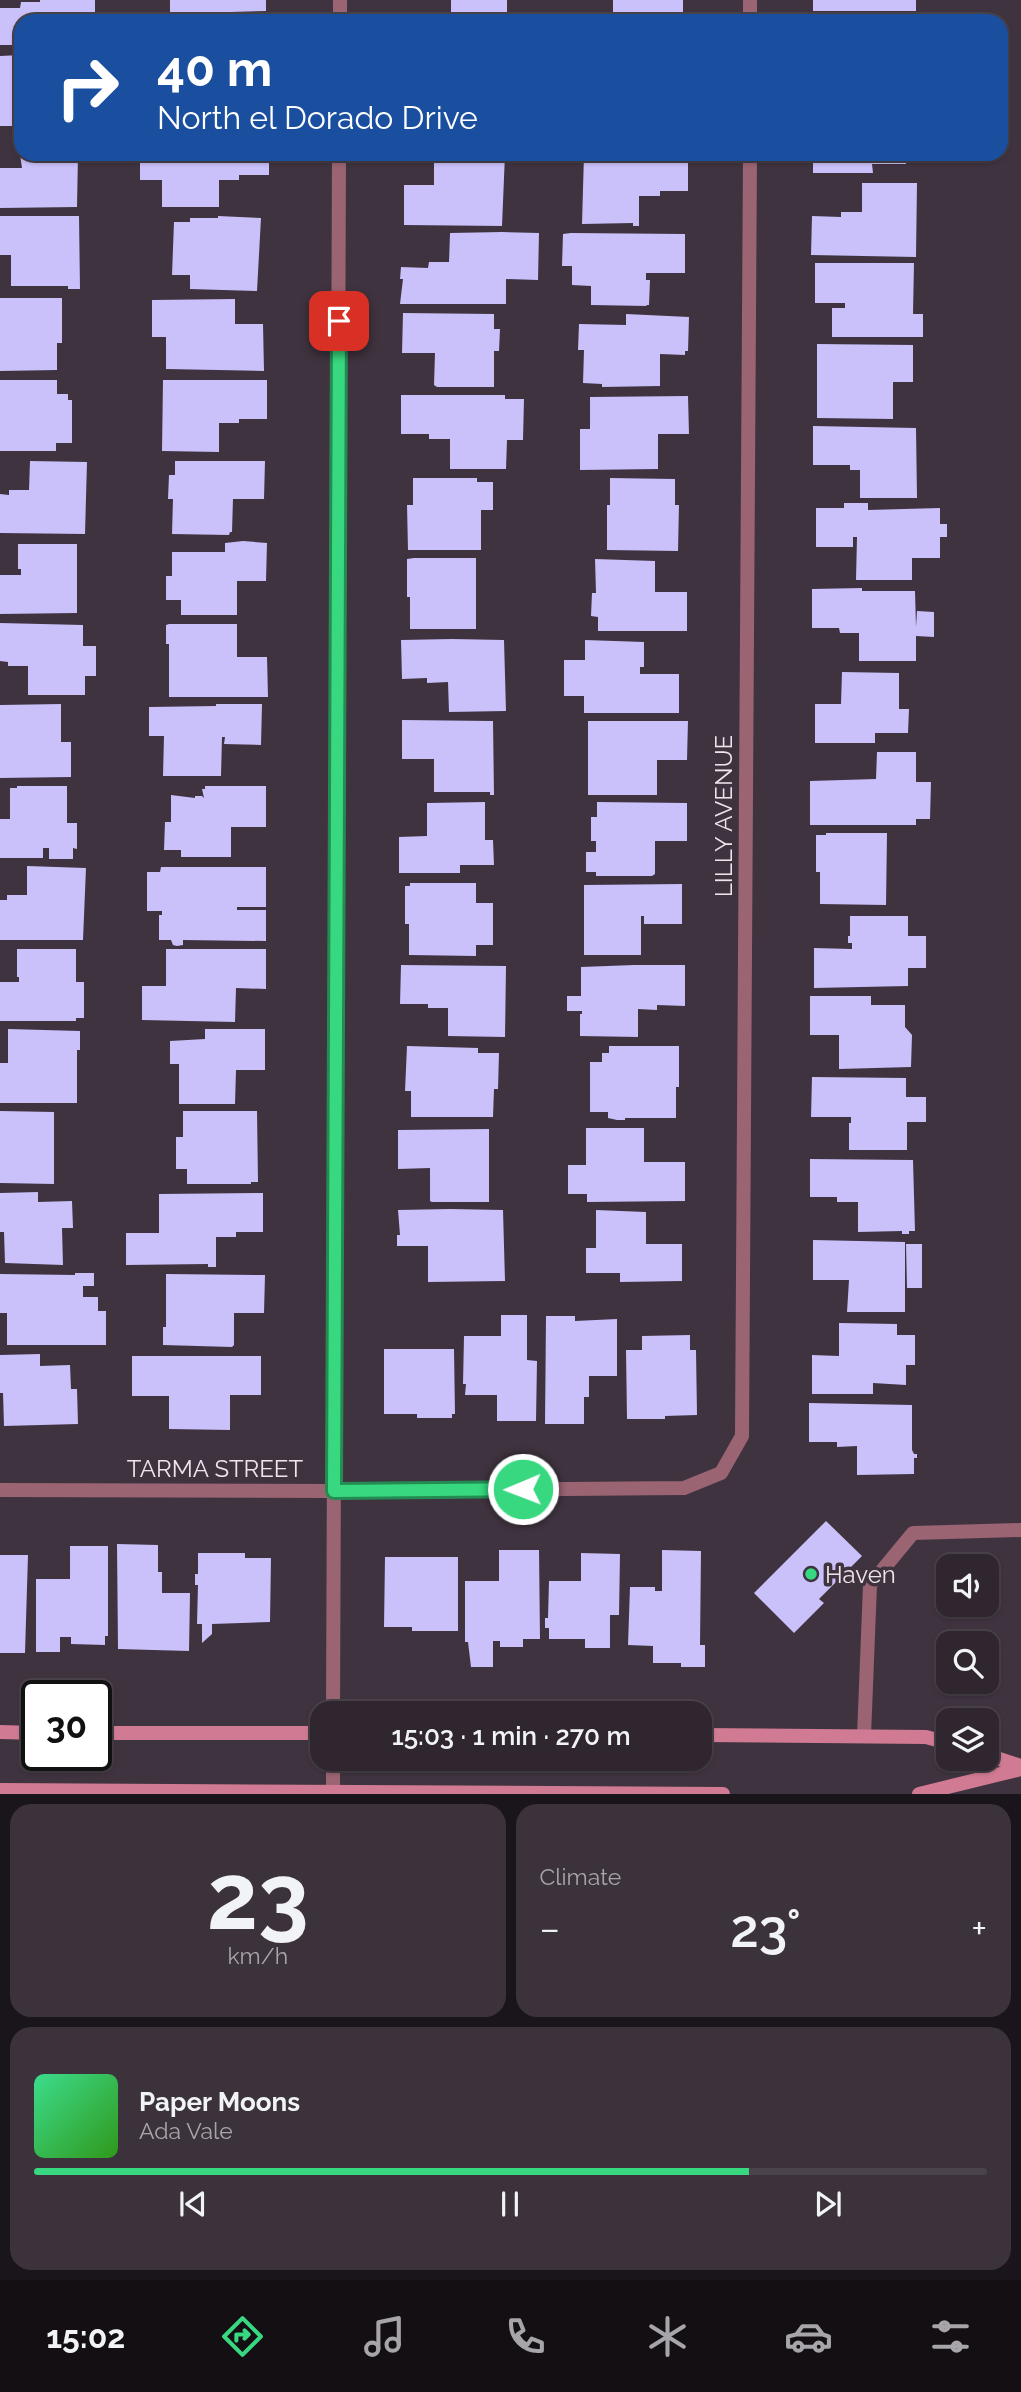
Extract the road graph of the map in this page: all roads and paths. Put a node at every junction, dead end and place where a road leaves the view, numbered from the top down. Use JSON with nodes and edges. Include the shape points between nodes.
{"nodes":[{"id":1,"x":339,"y":161,"type":"edge"},
{"id":2,"x":750,"y":161,"type":"edge"},
{"id":3,"x":721,"y":1472,"type":"joint"},
{"id":4,"x":0,"y":1490,"type":"edge"},
{"id":5,"x":334,"y":1491,"type":"junction"},
{"id":6,"x":1021,"y":1530,"type":"edge"},
{"id":7,"x":333,"y":1701,"type":"edge"},
{"id":8,"x":0,"y":1732,"type":"edge"},
{"id":9,"x":21,"y":1732,"type":"edge"},
{"id":10,"x":112,"y":1733,"type":"edge"},
{"id":11,"x":310,"y":1733,"type":"edge"},
{"id":12,"x":712,"y":1735,"type":"edge"},
{"id":13,"x":864,"y":1736,"type":"junction"},
{"id":14,"x":936,"y":1740,"type":"edge"},
{"id":15,"x":999,"y":1759,"type":"edge"},
{"id":16,"x":1021,"y":1767,"type":"edge"},
{"id":17,"x":333,"y":1771,"type":"edge"},
{"id":18,"x":0,"y":1790,"type":"edge"},
{"id":19,"x":333,"y":1792,"type":"edge"},
{"id":20,"x":723,"y":1794,"type":"edge"},
{"id":21,"x":919,"y":1794,"type":"edge"}],
"edges":[{"from":1,"to":5,"type":"street"},
{"from":2,"to":3,"type":"street","name":"LILLY AVENUE","via":[[742,1436]]},
{"from":3,"to":5,"type":"street","name":"TARMA STREET","via":[[684,1488]]},
{"from":4,"to":5,"type":"street","name":"TARMA STREET"},
{"from":5,"to":7,"type":"street"},
{"from":6,"to":13,"type":"street","via":[[914,1533],[870,1585]]},
{"from":8,"to":9,"type":"main road"},
{"from":10,"to":11,"type":"main road"},
{"from":12,"to":13,"type":"main road"},
{"from":13,"to":14,"type":"main road"},
{"from":15,"to":16,"type":"main road"},
{"from":16,"to":21,"type":"main road"},
{"from":17,"to":19,"type":"street"},
{"from":18,"to":19,"type":"main road"},
{"from":19,"to":20,"type":"main road"}]}
